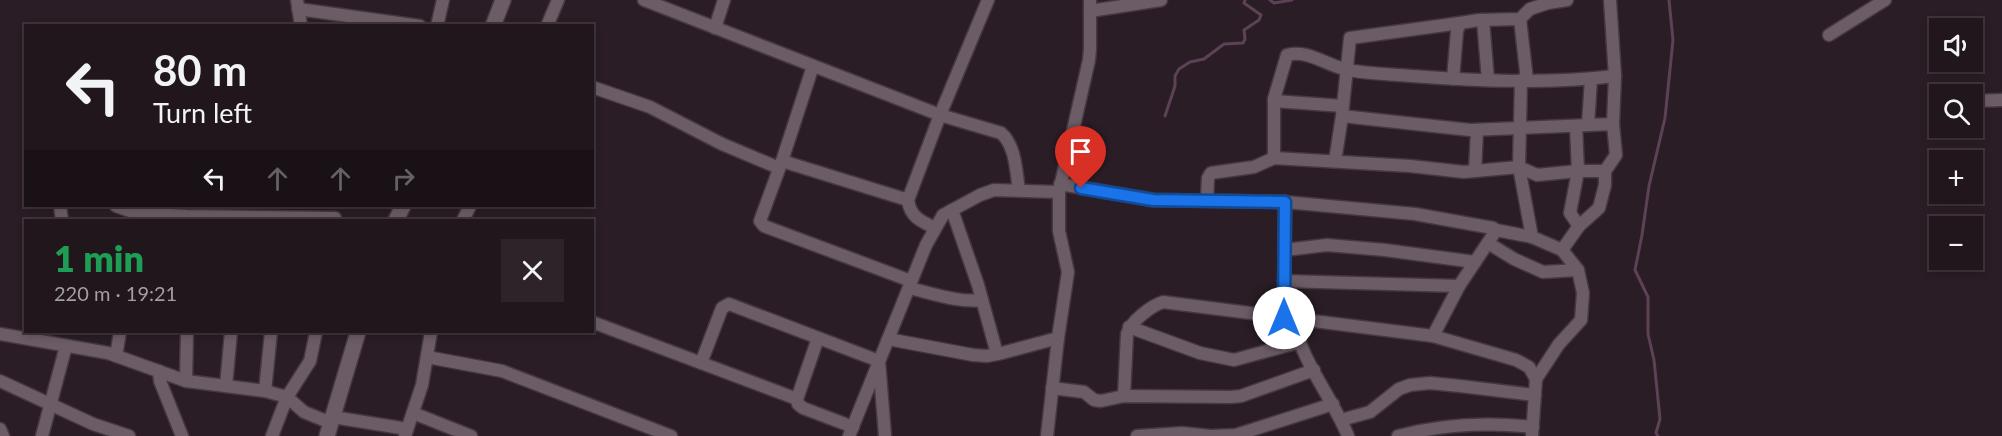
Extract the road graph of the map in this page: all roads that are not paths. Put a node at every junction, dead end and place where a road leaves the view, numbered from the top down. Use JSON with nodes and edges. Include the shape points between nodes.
{"nodes":[{"id":1,"x":443,"y":0,"type":"edge"},
{"id":2,"x":502,"y":0,"type":"edge"},
{"id":3,"x":558,"y":0,"type":"edge"},
{"id":4,"x":644,"y":0,"type":"edge"},
{"id":5,"x":724,"y":0,"type":"edge"},
{"id":6,"x":988,"y":0,"type":"edge"},
{"id":7,"x":1161,"y":0,"type":"edge"},
{"id":8,"x":1567,"y":0,"type":"edge"},
{"id":9,"x":1610,"y":0,"type":"edge"},
{"id":10,"x":1886,"y":0,"type":"edge"},
{"id":11,"x":297,"y":5,"type":"edge"},
{"id":12,"x":1090,"y":5,"type":"edge"},
{"id":13,"x":326,"y":19,"type":"edge"},
{"id":14,"x":1520,"y":19,"type":"junction"},
{"id":15,"x":1483,"y":20,"type":"junction"},
{"id":16,"x":1460,"y":23,"type":"junction"},
{"id":17,"x":301,"y":24,"type":"edge"},
{"id":18,"x":393,"y":24,"type":"edge"},
{"id":19,"x":437,"y":24,"type":"edge"},
{"id":20,"x":494,"y":24,"type":"edge"},
{"id":21,"x":549,"y":24,"type":"edge"},
{"id":22,"x":715,"y":28,"type":"junction"},
{"id":23,"x":1829,"y":35,"type":"dead end"},
{"id":24,"x":813,"y":66,"type":"junction"},
{"id":25,"x":1347,"y":70,"type":"junction"},
{"id":26,"x":1615,"y":76,"type":"junction"},
{"id":27,"x":1454,"y":79,"type":"junction"},
{"id":28,"x":1591,"y":79,"type":"junction"},
{"id":29,"x":1488,"y":80,"type":"junction"},
{"id":30,"x":1524,"y":80,"type":"junction"},
{"id":31,"x":594,"y":88,"type":"edge"},
{"id":32,"x":2002,"y":100,"type":"edge"},
{"id":33,"x":1275,"y":101,"type":"junction"},
{"id":34,"x":1983,"y":101,"type":"edge"},
{"id":35,"x":1342,"y":111,"type":"junction"},
{"id":36,"x":940,"y":115,"type":"junction"},
{"id":37,"x":1613,"y":124,"type":"junction"},
{"id":38,"x":1582,"y":126,"type":"junction"},
{"id":39,"x":1521,"y":129,"type":"junction"},
{"id":40,"x":1477,"y":130,"type":"junction"},
{"id":41,"x":1274,"y":158,"type":"junction"},
{"id":42,"x":1335,"y":161,"type":"junction"},
{"id":43,"x":781,"y":165,"type":"junction"},
{"id":44,"x":1519,"y":167,"type":"junction"},
{"id":45,"x":1475,"y":171,"type":"junction"},
{"id":46,"x":1578,"y":171,"type":"junction"},
{"id":47,"x":1605,"y":171,"type":"junction"},
{"id":48,"x":1060,"y":188,"type":"junction"},
{"id":49,"x":1019,"y":190,"type":"junction"},
{"id":50,"x":908,"y":200,"type":"junction"},
{"id":51,"x":1208,"y":200,"type":"junction"},
{"id":52,"x":1285,"y":202,"type":"junction"},
{"id":53,"x":119,"y":207,"type":"edge"},
{"id":54,"x":952,"y":210,"type":"junction"},
{"id":55,"x":186,"y":211,"type":"edge"},
{"id":56,"x":136,"y":213,"type":"edge"},
{"id":57,"x":220,"y":218,"type":"edge"},
{"id":58,"x":336,"y":219,"type":"edge"},
{"id":59,"x":1579,"y":226,"type":"junction"},
{"id":60,"x":935,"y":228,"type":"junction"},
{"id":61,"x":1496,"y":230,"type":"junction"},
{"id":62,"x":1532,"y":237,"type":"junction"},
{"id":63,"x":1488,"y":243,"type":"junction"},
{"id":64,"x":1285,"y":250,"type":"junction"},
{"id":65,"x":1562,"y":250,"type":"junction"},
{"id":66,"x":1475,"y":262,"type":"junction"},
{"id":67,"x":1578,"y":270,"type":"junction"},
{"id":68,"x":1284,"y":281,"type":"junction"},
{"id":69,"x":910,"y":284,"type":"junction"},
{"id":70,"x":1459,"y":286,"type":"junction"},
{"id":71,"x":982,"y":300,"type":"junction"},
{"id":72,"x":1289,"y":319,"type":"junction"},
{"id":73,"x":594,"y":323,"type":"edge"},
{"id":74,"x":1129,"y":327,"type":"junction"},
{"id":75,"x":58,"y":333,"type":"edge"},
{"id":76,"x":120,"y":333,"type":"edge"},
{"id":77,"x":187,"y":333,"type":"edge"},
{"id":78,"x":231,"y":333,"type":"edge"},
{"id":79,"x":271,"y":333,"type":"edge"},
{"id":80,"x":316,"y":333,"type":"edge"},
{"id":81,"x":358,"y":333,"type":"edge"},
{"id":82,"x":431,"y":333,"type":"edge"},
{"id":83,"x":0,"y":334,"type":"edge"},
{"id":84,"x":1433,"y":336,"type":"junction"},
{"id":85,"x":818,"y":338,"type":"junction"},
{"id":86,"x":1058,"y":338,"type":"junction"},
{"id":87,"x":888,"y":339,"type":"junction"},
{"id":88,"x":1300,"y":342,"type":"junction"},
{"id":89,"x":63,"y":345,"type":"junction"},
{"id":90,"x":997,"y":354,"type":"junction"},
{"id":91,"x":116,"y":356,"type":"junction"},
{"id":92,"x":427,"y":357,"type":"junction"},
{"id":93,"x":879,"y":361,"type":"junction"},
{"id":94,"x":701,"y":363,"type":"junction"},
{"id":95,"x":1314,"y":370,"type":"junction"},
{"id":96,"x":159,"y":371,"type":"junction"},
{"id":97,"x":1536,"y":379,"type":"junction"},
{"id":98,"x":0,"y":381,"type":"edge"},
{"id":99,"x":186,"y":381,"type":"junction"},
{"id":100,"x":226,"y":386,"type":"junction"},
{"id":101,"x":1052,"y":388,"type":"junction"},
{"id":102,"x":265,"y":391,"type":"junction"},
{"id":103,"x":1534,"y":395,"type":"junction"},
{"id":104,"x":1124,"y":396,"type":"junction"},
{"id":105,"x":287,"y":397,"type":"junction"},
{"id":106,"x":797,"y":399,"type":"junction"},
{"id":107,"x":50,"y":404,"type":"junction"},
{"id":108,"x":1333,"y":404,"type":"junction"},
{"id":109,"x":412,"y":413,"type":"junction"},
{"id":110,"x":1341,"y":420,"type":"junction"},
{"id":111,"x":331,"y":425,"type":"edge"},
{"id":112,"x":0,"y":429,"type":"edge"},
{"id":113,"x":851,"y":431,"type":"edge"},
{"id":114,"x":1533,"y":431,"type":"edge"},
{"id":115,"x":406,"y":433,"type":"edge"},
{"id":116,"x":3,"y":436,"type":"edge"},
{"id":117,"x":42,"y":436,"type":"edge"},
{"id":118,"x":129,"y":436,"type":"edge"},
{"id":119,"x":182,"y":436,"type":"edge"},
{"id":120,"x":272,"y":436,"type":"edge"},
{"id":121,"x":471,"y":436,"type":"edge"},
{"id":122,"x":671,"y":436,"type":"edge"},
{"id":123,"x":885,"y":436,"type":"edge"},
{"id":124,"x":1047,"y":436,"type":"edge"},
{"id":125,"x":1137,"y":436,"type":"edge"},
{"id":126,"x":1211,"y":436,"type":"edge"},
{"id":127,"x":1348,"y":436,"type":"edge"},
{"id":128,"x":1398,"y":436,"type":"edge"}],
"edges":[{"from":1,"to":19,"type":"street"},
{"from":2,"to":20,"type":"street"},
{"from":3,"to":21,"type":"street"},
{"from":4,"to":22,"type":"street"},
{"from":5,"to":22,"type":"street"},
{"from":6,"to":36,"type":"street"},
{"from":7,"to":12,"type":"street"},
{"from":8,"to":14,"type":"street","via":[[1530,9]]},
{"from":9,"to":26,"type":"street"},
{"from":10,"to":23,"type":"street"},
{"from":11,"to":13,"type":"street"},
{"from":11,"to":17,"type":"street"},
{"from":12,"to":48,"type":"street","via":[[1089,60]]},
{"from":13,"to":18,"type":"street"},
{"from":14,"to":15,"type":"street"},
{"from":14,"to":30,"type":"street"},
{"from":15,"to":16,"type":"street"},
{"from":15,"to":29,"type":"street"},
{"from":16,"to":25,"type":"street","via":[[1350,38]]},
{"from":16,"to":27,"type":"street"},
{"from":22,"to":24,"type":"street"},
{"from":24,"to":36,"type":"street"},
{"from":24,"to":43,"type":"street"},
{"from":25,"to":27,"type":"street"},
{"from":25,"to":33,"type":"street","via":[[1307,55],[1287,55]]},
{"from":25,"to":35,"type":"street"},
{"from":26,"to":28,"type":"street"},
{"from":26,"to":37,"type":"street"},
{"from":27,"to":29,"type":"street"},
{"from":28,"to":30,"type":"street"},
{"from":28,"to":38,"type":"street"},
{"from":29,"to":30,"type":"street"},
{"from":30,"to":39,"type":"street"},
{"from":31,"to":43,"type":"street","via":[[650,107],[722,144]]},
{"from":32,"to":34,"type":"street"},
{"from":33,"to":35,"type":"street"},
{"from":33,"to":41,"type":"street"},
{"from":35,"to":40,"type":"street"},
{"from":35,"to":42,"type":"street"},
{"from":36,"to":49,"type":"street","via":[[1007,138]]},
{"from":36,"to":50,"type":"street"},
{"from":37,"to":38,"type":"street"},
{"from":37,"to":47,"type":"street","via":[[1616,155]]},
{"from":38,"to":39,"type":"street"},
{"from":38,"to":46,"type":"street"},
{"from":39,"to":40,"type":"street"},
{"from":39,"to":44,"type":"street"},
{"from":40,"to":45,"type":"street"},
{"from":41,"to":42,"type":"street"},
{"from":41,"to":51,"type":"street","via":[[1254,167],[1211,173]]},
{"from":42,"to":45,"type":"street"},
{"from":43,"to":50,"type":"street"},
{"from":43,"to":69,"type":"street","via":[[761,214],[764,226]]},
{"from":44,"to":45,"type":"street"},
{"from":44,"to":46,"type":"street","via":[[1537,175]]},
{"from":44,"to":62,"type":"street"},
{"from":46,"to":47,"type":"street"},
{"from":46,"to":59,"type":"street","via":[[1570,213]]},
{"from":47,"to":59,"type":"street","via":[[1599,208]]},
{"from":48,"to":49,"type":"street"},
{"from":48,"to":51,"type":"street","via":[[1142,199]]},
{"from":48,"to":86,"type":"street","via":[[1059,231],[1068,272]]},
{"from":49,"to":54,"type":"street","via":[[987,192]]},
{"from":50,"to":60,"type":"street","via":[[910,212]]},
{"from":51,"to":52,"type":"street"},
{"from":52,"to":61,"type":"street","via":[[1415,214]]},
{"from":52,"to":64,"type":"street"},
{"from":53,"to":56,"type":"street"},
{"from":54,"to":60,"type":"street","via":[[943,215]]},
{"from":54,"to":71,"type":"street"},
{"from":55,"to":56,"type":"street"},
{"from":55,"to":57,"type":"street"},
{"from":57,"to":58,"type":"street"},
{"from":59,"to":65,"type":"street"},
{"from":60,"to":69,"type":"street"},
{"from":61,"to":62,"type":"street"},
{"from":61,"to":63,"type":"street"},
{"from":62,"to":65,"type":"street"},
{"from":63,"to":66,"type":"street"},
{"from":63,"to":67,"type":"street","via":[[1543,272]]},
{"from":64,"to":66,"type":"street","via":[[1327,245]]},
{"from":64,"to":68,"type":"street"},
{"from":65,"to":67,"type":"street"},
{"from":66,"to":70,"type":"street"},
{"from":67,"to":97,"type":"street","via":[[1583,293],[1581,320]]},
{"from":68,"to":70,"type":"street"},
{"from":68,"to":72,"type":"street"},
{"from":69,"to":71,"type":"street","via":[[970,302]]},
{"from":69,"to":87,"type":"street"},
{"from":70,"to":84,"type":"street"},
{"from":71,"to":90,"type":"street"},
{"from":72,"to":74,"type":"street","via":[[1163,302]]},
{"from":72,"to":84,"type":"street"},
{"from":72,"to":88,"type":"street"},
{"from":73,"to":94,"type":"street"},
{"from":74,"to":88,"type":"street","via":[[1200,353],[1234,360]]},
{"from":74,"to":104,"type":"street"},
{"from":75,"to":89,"type":"street"},
{"from":76,"to":91,"type":"street"},
{"from":77,"to":99,"type":"street"},
{"from":78,"to":100,"type":"street"},
{"from":79,"to":102,"type":"street"},
{"from":80,"to":105,"type":"street","via":[[310,361]]},
{"from":81,"to":111,"type":"street"},
{"from":82,"to":92,"type":"street"},
{"from":83,"to":89,"type":"street"},
{"from":84,"to":97,"type":"street","via":[[1516,360],[1529,367]]},
{"from":85,"to":93,"type":"street"},
{"from":85,"to":94,"type":"street","via":[[729,304],[722,308]]},
{"from":85,"to":106,"type":"street"},
{"from":86,"to":90,"type":"street"},
{"from":86,"to":101,"type":"street"},
{"from":87,"to":90,"type":"street","via":[[973,355]]},
{"from":87,"to":93,"type":"street"},
{"from":88,"to":95,"type":"street"},
{"from":89,"to":91,"type":"street"},
{"from":89,"to":107,"type":"street"},
{"from":91,"to":96,"type":"street"},
{"from":92,"to":109,"type":"street"},
{"from":92,"to":122,"type":"street","via":[[502,371]]},
{"from":93,"to":113,"type":"street"},
{"from":93,"to":123,"type":"street"},
{"from":94,"to":106,"type":"street"},
{"from":95,"to":104,"type":"street","via":[[1240,396]]},
{"from":95,"to":108,"type":"street"},
{"from":96,"to":99,"type":"street"},
{"from":96,"to":119,"type":"street"},
{"from":97,"to":103,"type":"street"},
{"from":98,"to":107,"type":"street"},
{"from":99,"to":100,"type":"street"},
{"from":100,"to":102,"type":"street"},
{"from":101,"to":104,"type":"street","via":[[1084,392],[1101,401]]},
{"from":101,"to":124,"type":"street"},
{"from":102,"to":105,"type":"street"},
{"from":103,"to":110,"type":"street","via":[[1430,383],[1410,385],[1370,412]]},
{"from":103,"to":114,"type":"street"},
{"from":105,"to":111,"type":"street","via":[[304,412]]},
{"from":105,"to":120,"type":"street"},
{"from":106,"to":113,"type":"street","via":[[803,408]]},
{"from":107,"to":117,"type":"street"},
{"from":107,"to":118,"type":"street"},
{"from":108,"to":110,"type":"street"},
{"from":108,"to":126,"type":"street","via":[[1236,435]]},
{"from":109,"to":115,"type":"street"},
{"from":109,"to":121,"type":"street"},
{"from":110,"to":127,"type":"street"},
{"from":111,"to":115,"type":"street"},
{"from":112,"to":116,"type":"street"},
{"from":114,"to":128,"type":"street","via":[[1497,423],[1470,424]]},
{"from":125,"to":126,"type":"street"}]}
